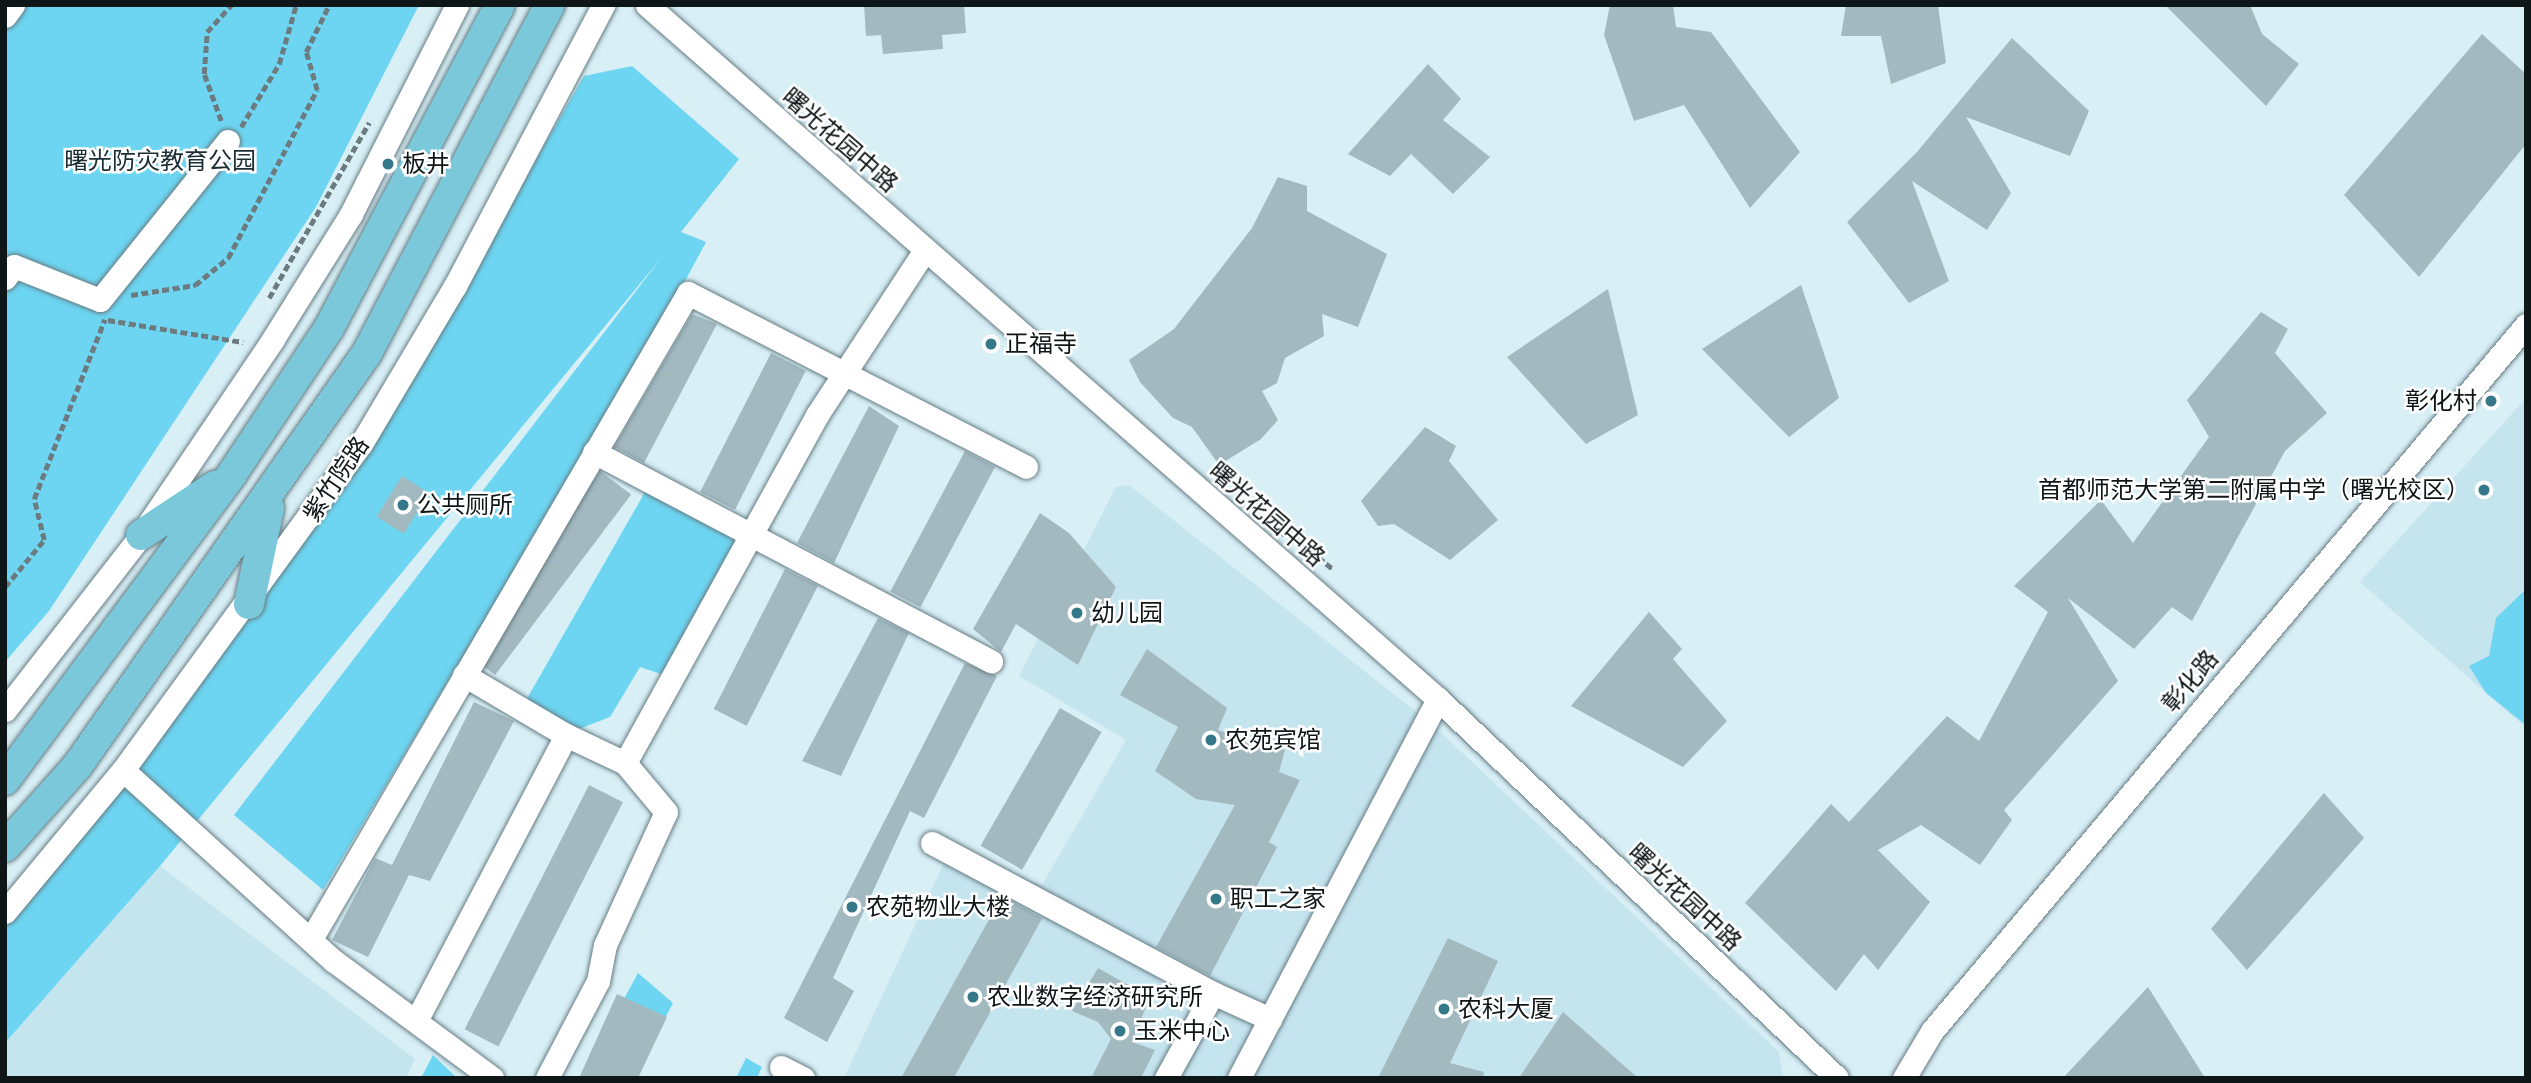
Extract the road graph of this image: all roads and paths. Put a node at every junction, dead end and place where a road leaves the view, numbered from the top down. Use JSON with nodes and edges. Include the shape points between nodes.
{"nodes":[{"id":1,"x":13,"y":5,"type":"edge"},
{"id":2,"x":231,"y":5,"type":"edge"},
{"id":3,"x":296,"y":5,"type":"edge"},
{"id":4,"x":329,"y":5,"type":"edge"},
{"id":5,"x":457,"y":5,"type":"edge"},
{"id":6,"x":500,"y":5,"type":"edge"},
{"id":7,"x":550,"y":5,"type":"edge"},
{"id":8,"x":603,"y":5,"type":"edge"},
{"id":9,"x":647,"y":5,"type":"edge"},
{"id":10,"x":5,"y":16,"type":"edge"},
{"id":11,"x":375,"y":113,"type":"dead end"},
{"id":12,"x":228,"y":141,"type":"junction"},
{"id":13,"x":925,"y":250,"type":"junction"},
{"id":14,"x":5,"y":278,"type":"edge"},
{"id":15,"x":102,"y":310,"type":"junction"},
{"id":16,"x":262,"y":310,"type":"dead end"},
{"id":17,"x":2526,"y":325,"type":"edge"},
{"id":18,"x":249,"y":332,"type":"dead end"},
{"id":19,"x":845,"y":373,"type":"junction"},
{"id":20,"x":594,"y":452,"type":"junction"},
{"id":21,"x":1026,"y":467,"type":"dead end"},
{"id":22,"x":232,"y":474,"type":"junction"},
{"id":23,"x":271,"y":497,"type":"junction"},
{"id":24,"x":141,"y":535,"type":"junction"},
{"id":25,"x":755,"y":536,"type":"junction"},
{"id":26,"x":5,"y":587,"type":"edge"},
{"id":27,"x":249,"y":604,"type":"junction"},
{"id":28,"x":991,"y":661,"type":"dead end"},
{"id":29,"x":464,"y":676,"type":"junction"},
{"id":30,"x":1438,"y":699,"type":"junction"},
{"id":31,"x":5,"y":710,"type":"edge"},
{"id":32,"x":566,"y":735,"type":"junction"},
{"id":33,"x":625,"y":763,"type":"junction"},
{"id":34,"x":123,"y":771,"type":"junction"},
{"id":35,"x":5,"y":780,"type":"edge"},
{"id":36,"x":932,"y":843,"type":"dead end"},
{"id":37,"x":5,"y":847,"type":"edge"},
{"id":38,"x":5,"y":912,"type":"edge"},
{"id":39,"x":311,"y":939,"type":"junction"},
{"id":40,"x":1213,"y":993,"type":"junction"},
{"id":41,"x":1270,"y":1019,"type":"junction"},
{"id":42,"x":416,"y":1021,"type":"junction"},
{"id":43,"x":781,"y":1067,"type":"dead end"},
{"id":44,"x":492,"y":1078,"type":"edge"},
{"id":45,"x":547,"y":1078,"type":"edge"},
{"id":46,"x":803,"y":1078,"type":"edge"},
{"id":47,"x":1166,"y":1078,"type":"edge"},
{"id":48,"x":1239,"y":1078,"type":"edge"},
{"id":49,"x":1838,"y":1078,"type":"edge"},
{"id":50,"x":1904,"y":1078,"type":"edge"}],
"edges":[{"from":1,"to":10,"type":"street"},
{"from":2,"to":12,"type":"path","via":[[207,32],[204,74]]},
{"from":3,"to":12,"type":"path","via":[[279,64],[251,116]]},
{"from":4,"to":15,"type":"path","via":[[306,52],[317,90],[228,258],[195,285]]},
{"from":5,"to":24,"type":"street","via":[[351,214]]},
{"from":6,"to":22,"type":"main road","via":[[329,328]]},
{"from":7,"to":23,"type":"main road","name":"紫竹院路","via":[[405,287]]},
{"from":8,"to":27,"type":"street","name":"紫竹院路","via":[[455,286],[361,443]]},
{"from":9,"to":13,"type":"street","name":"曙光花园中路"},
{"from":11,"to":16,"type":"path"},
{"from":12,"to":15,"type":"street"},
{"from":13,"to":19,"type":"street"},
{"from":13,"to":30,"type":"street","name":"曙光花园中路"},
{"from":14,"to":15,"type":"street","via":[[14,266]]},
{"from":15,"to":18,"type":"path","via":[[242,343]]},
{"from":15,"to":26,"type":"path","via":[[34,499],[44,540]]},
{"from":17,"to":50,"type":"street","name":"彰化路","via":[[1932,1031]]},
{"from":19,"to":20,"type":"street","via":[[688,293]]},
{"from":19,"to":21,"type":"street"},
{"from":19,"to":25,"type":"street"},
{"from":20,"to":25,"type":"street"},
{"from":20,"to":29,"type":"street"},
{"from":22,"to":24,"type":"main road"},
{"from":22,"to":35,"type":"main road"},
{"from":23,"to":27,"type":"main road"},
{"from":23,"to":37,"type":"main road","name":"紫竹院路","via":[[78,765]]},
{"from":24,"to":31,"type":"street"},
{"from":25,"to":28,"type":"street"},
{"from":25,"to":33,"type":"street"},
{"from":27,"to":34,"type":"street","name":"紫竹院路"},
{"from":29,"to":32,"type":"street"},
{"from":29,"to":39,"type":"street"},
{"from":30,"to":41,"type":"street"},
{"from":30,"to":49,"type":"street","name":"曙光花园中路"},
{"from":32,"to":33,"type":"street"},
{"from":32,"to":42,"type":"street"},
{"from":33,"to":45,"type":"street","via":[[666,812],[605,945],[598,981]]},
{"from":34,"to":38,"type":"street","name":"紫竹院路"},
{"from":34,"to":39,"type":"street"},
{"from":36,"to":40,"type":"street"},
{"from":39,"to":42,"type":"street"},
{"from":40,"to":41,"type":"street"},
{"from":40,"to":47,"type":"street"},
{"from":41,"to":48,"type":"street"},
{"from":42,"to":44,"type":"street"},
{"from":43,"to":46,"type":"street"}]}
